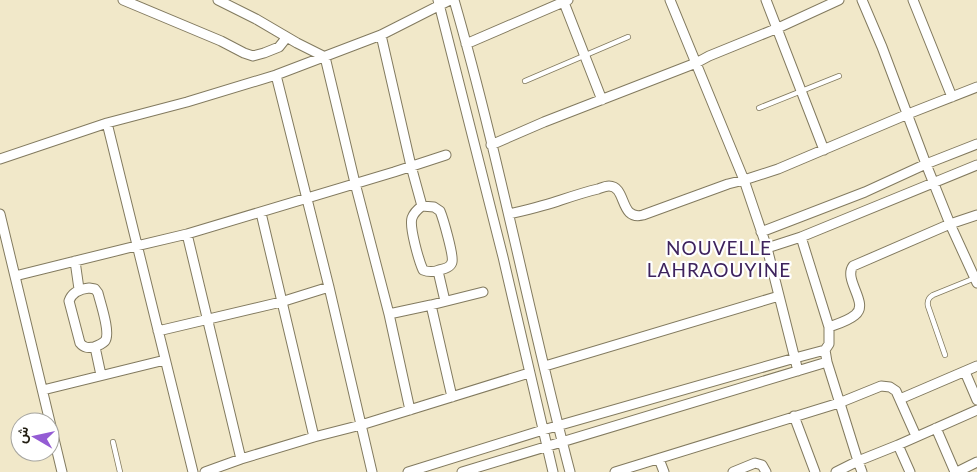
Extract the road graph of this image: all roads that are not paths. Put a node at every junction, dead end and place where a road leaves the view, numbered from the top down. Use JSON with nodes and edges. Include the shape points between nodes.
{"nodes":[{"id":1,"x":123,"y":0,"type":"edge"},
{"id":2,"x":218,"y":0,"type":"edge"},
{"id":3,"x":450,"y":0,"type":"edge"},
{"id":4,"x":454,"y":0,"type":"edge"},
{"id":5,"x":670,"y":0,"type":"edge"},
{"id":6,"x":766,"y":0,"type":"edge"},
{"id":7,"x":839,"y":0,"type":"edge"},
{"id":8,"x":862,"y":0,"type":"edge"},
{"id":9,"x":914,"y":0,"type":"edge"},
{"id":10,"x":565,"y":1,"type":"edge"},
{"id":11,"x":439,"y":3,"type":"edge"},
{"id":12,"x":778,"y":28,"type":"junction"},
{"id":13,"x":380,"y":35,"type":"junction"},
{"id":14,"x":287,"y":37,"type":"junction"},
{"id":15,"x":628,"y":37,"type":"dead end"},
{"id":16,"x":466,"y":44,"type":"junction"},
{"id":17,"x":584,"y":55,"type":"junction"},
{"id":18,"x":325,"y":56,"type":"junction"},
{"id":19,"x":696,"y":63,"type":"junction"},
{"id":20,"x":276,"y":75,"type":"junction"},
{"id":21,"x":839,"y":76,"type":"dead end"},
{"id":22,"x":526,"y":81,"type":"dead end"},
{"id":23,"x":977,"y":87,"type":"edge"},
{"id":24,"x":801,"y":92,"type":"junction"},
{"id":25,"x":952,"y":96,"type":"junction"},
{"id":26,"x":602,"y":100,"type":"junction"},
{"id":27,"x":759,"y":108,"type":"dead end"},
{"id":28,"x":908,"y":114,"type":"junction"},
{"id":29,"x":107,"y":123,"type":"junction"},
{"id":30,"x":977,"y":144,"type":"edge"},
{"id":31,"x":491,"y":145,"type":"junction"},
{"id":32,"x":824,"y":150,"type":"junction"},
{"id":33,"x":446,"y":154,"type":"dead end"},
{"id":34,"x":0,"y":159,"type":"edge"},
{"id":35,"x":926,"y":164,"type":"junction"},
{"id":36,"x":977,"y":165,"type":"edge"},
{"id":37,"x":411,"y":166,"type":"junction"},
{"id":38,"x":744,"y":180,"type":"junction"},
{"id":39,"x":355,"y":183,"type":"junction"},
{"id":40,"x":933,"y":183,"type":"junction"},
{"id":41,"x":307,"y":198,"type":"junction"},
{"id":42,"x":422,"y":206,"type":"junction"},
{"id":43,"x":261,"y":213,"type":"junction"},
{"id":44,"x":0,"y":214,"type":"edge"},
{"id":45,"x":509,"y":214,"type":"junction"},
{"id":46,"x":977,"y":215,"type":"edge"},
{"id":47,"x":950,"y":224,"type":"junction"},
{"id":48,"x":761,"y":232,"type":"junction"},
{"id":49,"x":186,"y":234,"type":"junction"},
{"id":50,"x":802,"y":237,"type":"junction"},
{"id":51,"x":138,"y":245,"type":"junction"},
{"id":52,"x":767,"y":248,"type":"junction"},
{"id":53,"x":75,"y":262,"type":"junction"},
{"id":54,"x":438,"y":271,"type":"junction"},
{"id":55,"x":975,"y":274,"type":"edge"},
{"id":56,"x":15,"y":276,"type":"junction"},
{"id":57,"x":329,"y":287,"type":"junction"},
{"id":58,"x":79,"y":289,"type":"junction"},
{"id":59,"x":482,"y":292,"type":"dead end"},
{"id":60,"x":779,"y":296,"type":"junction"},
{"id":61,"x":446,"y":300,"type":"junction"},
{"id":62,"x":281,"y":302,"type":"junction"},
{"id":63,"x":431,"y":305,"type":"junction"},
{"id":64,"x":389,"y":314,"type":"junction"},
{"id":65,"x":207,"y":320,"type":"junction"},
{"id":66,"x":829,"y":327,"type":"junction"},
{"id":67,"x":158,"y":331,"type":"junction"},
{"id":68,"x":95,"y":346,"type":"junction"},
{"id":69,"x":825,"y":350,"type":"junction"},
{"id":70,"x":945,"y":355,"type":"dead end"},
{"id":71,"x":795,"y":358,"type":"junction"},
{"id":72,"x":165,"y":360,"type":"junction"},
{"id":73,"x":827,"y":362,"type":"junction"},
{"id":74,"x":544,"y":366,"type":"junction"},
{"id":75,"x":977,"y":366,"type":"edge"},
{"id":76,"x":798,"y":371,"type":"junction"},
{"id":77,"x":965,"y":372,"type":"junction"},
{"id":78,"x":529,"y":373,"type":"junction"},
{"id":79,"x":102,"y":375,"type":"junction"},
{"id":80,"x":43,"y":390,"type":"junction"},
{"id":81,"x":452,"y":397,"type":"junction"},
{"id":82,"x":900,"y":399,"type":"junction"},
{"id":83,"x":977,"y":400,"type":"edge"},
{"id":84,"x":839,"y":403,"type":"junction"},
{"id":85,"x":410,"y":410,"type":"junction"},
{"id":86,"x":977,"y":410,"type":"edge"},
{"id":87,"x":794,"y":416,"type":"junction"},
{"id":88,"x":361,"y":425,"type":"junction"},
{"id":89,"x":558,"y":426,"type":"junction"},
{"id":90,"x":936,"y":428,"type":"junction"},
{"id":91,"x":543,"y":430,"type":"junction"},
{"id":92,"x":916,"y":436,"type":"junction"},
{"id":93,"x":314,"y":437,"type":"junction"},
{"id":94,"x":113,"y":442,"type":"dead end"},
{"id":95,"x":562,"y":442,"type":"junction"},
{"id":96,"x":898,"y":445,"type":"junction"},
{"id":97,"x":546,"y":446,"type":"junction"},
{"id":98,"x":241,"y":459,"type":"junction"},
{"id":99,"x":659,"y":459,"type":"junction"},
{"id":100,"x":858,"y":461,"type":"junction"},
{"id":101,"x":977,"y":462,"type":"edge"},
{"id":102,"x":62,"y":472,"type":"edge"},
{"id":103,"x":120,"y":472,"type":"edge"},
{"id":104,"x":193,"y":472,"type":"edge"},
{"id":105,"x":205,"y":472,"type":"edge"},
{"id":106,"x":372,"y":472,"type":"edge"},
{"id":107,"x":408,"y":472,"type":"edge"},
{"id":108,"x":462,"y":472,"type":"edge"},
{"id":109,"x":552,"y":472,"type":"edge"},
{"id":110,"x":570,"y":472,"type":"edge"},
{"id":111,"x":617,"y":472,"type":"edge"},
{"id":112,"x":664,"y":472,"type":"edge"},
{"id":113,"x":734,"y":472,"type":"edge"},
{"id":114,"x":766,"y":472,"type":"edge"},
{"id":115,"x":815,"y":472,"type":"edge"},
{"id":116,"x":836,"y":472,"type":"edge"},
{"id":117,"x":862,"y":472,"type":"edge"},
{"id":118,"x":910,"y":472,"type":"edge"},
{"id":119,"x":956,"y":472,"type":"edge"}],
"edges":[{"from":1,"to":14,"type":"street","via":[[253,56],[278,47]]},
{"from":2,"to":14,"type":"street"},
{"from":3,"to":11,"type":"street"},
{"from":4,"to":16,"type":"street"},
{"from":5,"to":19,"type":"street"},
{"from":6,"to":12,"type":"street"},
{"from":7,"to":12,"type":"street"},
{"from":8,"to":28,"type":"street"},
{"from":9,"to":25,"type":"street"},
{"from":10,"to":16,"type":"street"},
{"from":10,"to":17,"type":"street"},
{"from":11,"to":13,"type":"street"},
{"from":11,"to":78,"type":"street"},
{"from":12,"to":19,"type":"street"},
{"from":12,"to":24,"type":"street"},
{"from":13,"to":18,"type":"street"},
{"from":13,"to":37,"type":"street"},
{"from":14,"to":18,"type":"street"},
{"from":15,"to":17,"type":"lane"},
{"from":16,"to":31,"type":"street"},
{"from":17,"to":22,"type":"lane"},
{"from":17,"to":26,"type":"street"},
{"from":18,"to":20,"type":"street"},
{"from":18,"to":39,"type":"street"},
{"from":19,"to":26,"type":"street"},
{"from":19,"to":38,"type":"street"},
{"from":20,"to":29,"type":"street"},
{"from":20,"to":41,"type":"street"},
{"from":21,"to":24,"type":"lane"},
{"from":23,"to":25,"type":"street"},
{"from":24,"to":27,"type":"lane"},
{"from":24,"to":32,"type":"street"},
{"from":25,"to":28,"type":"street"},
{"from":26,"to":31,"type":"street"},
{"from":28,"to":32,"type":"street"},
{"from":28,"to":35,"type":"street"},
{"from":29,"to":34,"type":"street"},
{"from":29,"to":51,"type":"street"},
{"from":30,"to":35,"type":"street"},
{"from":31,"to":45,"type":"street"},
{"from":32,"to":38,"type":"street"},
{"from":33,"to":37,"type":"street"},
{"from":35,"to":40,"type":"street"},
{"from":35,"to":48,"type":"street"},
{"from":36,"to":40,"type":"street"},
{"from":37,"to":39,"type":"street"},
{"from":37,"to":42,"type":"street"},
{"from":38,"to":45,"type":"street","via":[[639,216],[629,213],[619,193],[610,186]]},
{"from":38,"to":48,"type":"street"},
{"from":39,"to":41,"type":"street"},
{"from":39,"to":64,"type":"street"},
{"from":40,"to":47,"type":"street"},
{"from":40,"to":50,"type":"street"},
{"from":41,"to":43,"type":"street"},
{"from":41,"to":57,"type":"street"},
{"from":42,"to":54,"type":"street","via":[[413,215],[412,228],[422,268]]},
{"from":42,"to":54,"type":"street","via":[[440,211],[450,245],[452,263]]},
{"from":43,"to":49,"type":"street"},
{"from":43,"to":62,"type":"street"},
{"from":44,"to":56,"type":"street"},
{"from":45,"to":74,"type":"street"},
{"from":46,"to":47,"type":"street"},
{"from":47,"to":55,"type":"street"},
{"from":47,"to":66,"type":"street","via":[[853,266],[850,274],[859,311],[850,319]]},
{"from":48,"to":52,"type":"street"},
{"from":49,"to":51,"type":"street"},
{"from":49,"to":65,"type":"street"},
{"from":50,"to":52,"type":"street"},
{"from":50,"to":66,"type":"street"},
{"from":51,"to":53,"type":"street"},
{"from":51,"to":67,"type":"street"},
{"from":52,"to":60,"type":"street"},
{"from":53,"to":56,"type":"street"},
{"from":53,"to":58,"type":"street"},
{"from":54,"to":61,"type":"street"},
{"from":55,"to":70,"type":"lane","via":[[933,294],[927,302]]},
{"from":56,"to":80,"type":"street"},
{"from":57,"to":62,"type":"street"},
{"from":57,"to":88,"type":"street"},
{"from":58,"to":68,"type":"street","via":[[71,296],[69,304],[80,343],[84,347]]},
{"from":58,"to":68,"type":"street","via":[[93,288],[98,293],[107,333],[105,340]]},
{"from":59,"to":61,"type":"street"},
{"from":60,"to":71,"type":"street"},
{"from":60,"to":74,"type":"street"},
{"from":61,"to":63,"type":"street"},
{"from":62,"to":65,"type":"street"},
{"from":62,"to":93,"type":"street"},
{"from":63,"to":64,"type":"street"},
{"from":63,"to":81,"type":"street"},
{"from":64,"to":85,"type":"street"},
{"from":65,"to":67,"type":"street"},
{"from":65,"to":98,"type":"street"},
{"from":66,"to":69,"type":"street","via":[[829,344]]},
{"from":67,"to":72,"type":"street"},
{"from":68,"to":79,"type":"street"},
{"from":69,"to":71,"type":"street"},
{"from":69,"to":73,"type":"street"},
{"from":71,"to":76,"type":"street"},
{"from":71,"to":89,"type":"street"},
{"from":72,"to":79,"type":"street"},
{"from":72,"to":104,"type":"street"},
{"from":73,"to":76,"type":"street"},
{"from":73,"to":84,"type":"street"},
{"from":74,"to":89,"type":"street"},
{"from":75,"to":77,"type":"street"},
{"from":76,"to":95,"type":"street"},
{"from":77,"to":82,"type":"street"},
{"from":77,"to":83,"type":"street"},
{"from":78,"to":81,"type":"street"},
{"from":78,"to":91,"type":"street"},
{"from":79,"to":80,"type":"street"},
{"from":80,"to":102,"type":"street"},
{"from":81,"to":85,"type":"street"},
{"from":82,"to":84,"type":"street","via":[[893,388],[881,386]]},
{"from":82,"to":92,"type":"street"},
{"from":84,"to":87,"type":"street"},
{"from":84,"to":100,"type":"street"},
{"from":85,"to":88,"type":"street"},
{"from":86,"to":90,"type":"street"},
{"from":87,"to":99,"type":"street"},
{"from":87,"to":115,"type":"street"},
{"from":88,"to":93,"type":"street"},
{"from":88,"to":106,"type":"street"},
{"from":89,"to":91,"type":"street"},
{"from":89,"to":95,"type":"street"},
{"from":90,"to":92,"type":"street"},
{"from":90,"to":119,"type":"street"},
{"from":91,"to":97,"type":"street"},
{"from":91,"to":107,"type":"street"},
{"from":92,"to":96,"type":"street"},
{"from":93,"to":98,"type":"street"},
{"from":94,"to":103,"type":"lane"},
{"from":95,"to":97,"type":"street"},
{"from":95,"to":110,"type":"street"},
{"from":96,"to":100,"type":"street"},
{"from":96,"to":118,"type":"street"},
{"from":97,"to":108,"type":"street"},
{"from":97,"to":109,"type":"street"},
{"from":98,"to":105,"type":"street"},
{"from":99,"to":111,"type":"street"},
{"from":99,"to":112,"type":"street"},
{"from":100,"to":116,"type":"street"},
{"from":100,"to":117,"type":"street"},
{"from":101,"to":119,"type":"street"},
{"from":113,"to":114,"type":"street","via":[[755,463],[762,465]]}]}
